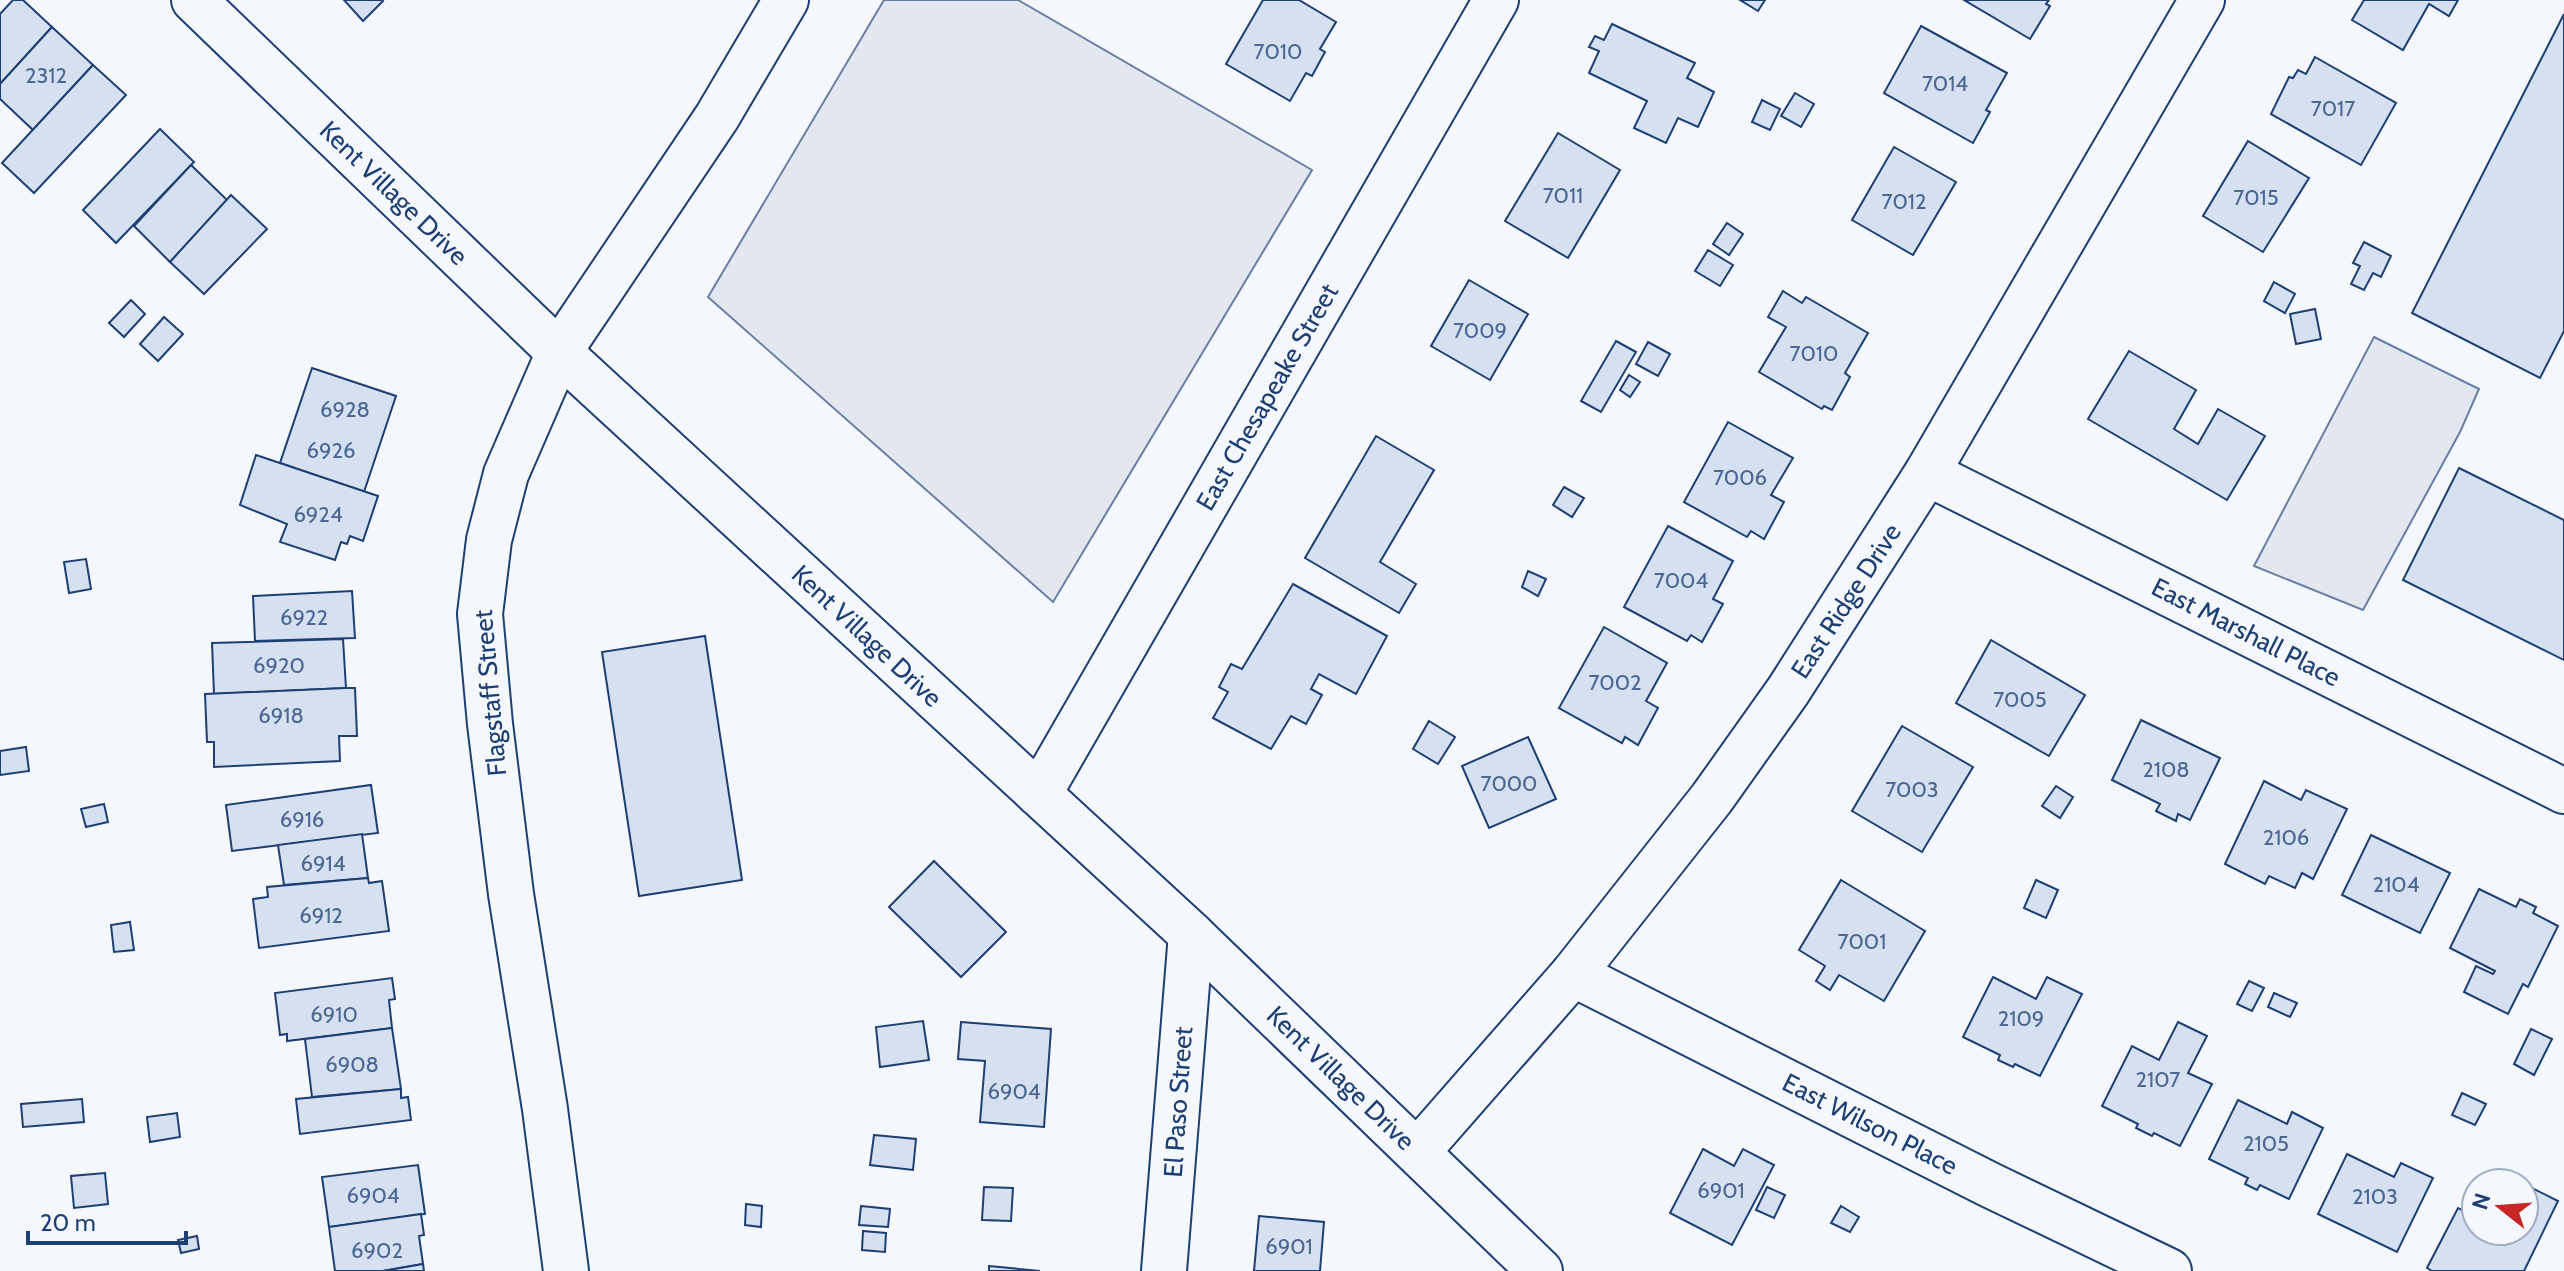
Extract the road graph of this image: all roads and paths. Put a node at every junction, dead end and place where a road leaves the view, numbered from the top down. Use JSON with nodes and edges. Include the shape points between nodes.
{"nodes":[{"id":1,"x":194,"y":0,"type":"edge"},
{"id":2,"x":786,"y":0,"type":"edge"},
{"id":3,"x":1496,"y":0,"type":"edge"},
{"id":4,"x":2202,"y":0,"type":"edge"},
{"id":5,"x":559,"y":352,"type":"junction"},
{"id":6,"x":1927,"y":473,"type":"junction"},
{"id":7,"x":2564,"y":791,"type":"edge"},
{"id":8,"x":1039,"y":794,"type":"junction"},
{"id":9,"x":1191,"y":934,"type":"junction"},
{"id":10,"x":1573,"y":974,"type":"junction"},
{"id":11,"x":1418,"y":1151,"type":"junction"},
{"id":12,"x":566,"y":1271,"type":"edge"},
{"id":13,"x":1164,"y":1271,"type":"edge"},
{"id":14,"x":1540,"y":1271,"type":"edge"},
{"id":15,"x":2169,"y":1271,"type":"edge"}],
"edges":[{"from":1,"to":5,"type":"street","name":"Kent Village Drive"},
{"from":2,"to":5,"type":"street","name":"Flagstaff Street","via":[[717,117]]},
{"from":3,"to":8,"type":"street","name":"East Chesapeake Street"},
{"from":4,"to":6,"type":"street","name":"East Ridge Drive"},
{"from":5,"to":8,"type":"street","name":"Kent Village Drive"},
{"from":5,"to":12,"type":"street","name":"Flagstaff Street","via":[[506,474],[489,540],[480,614],[511,894]]},
{"from":6,"to":7,"type":"street","name":"East Marshall Place"},
{"from":6,"to":10,"type":"street","name":"East Ridge Drive","via":[[1788,691],[1712,798]]},
{"from":8,"to":9,"type":"street","name":"Kent Village Drive"},
{"from":9,"to":11,"type":"street","name":"Kent Village Drive"},
{"from":9,"to":13,"type":"street","name":"El Paso Street"},
{"from":10,"to":11,"type":"street","name":"East Ridge Drive"},
{"from":10,"to":15,"type":"street","name":"East Wilson Place"},
{"from":11,"to":14,"type":"street","name":"Kent Village Drive"}]}
